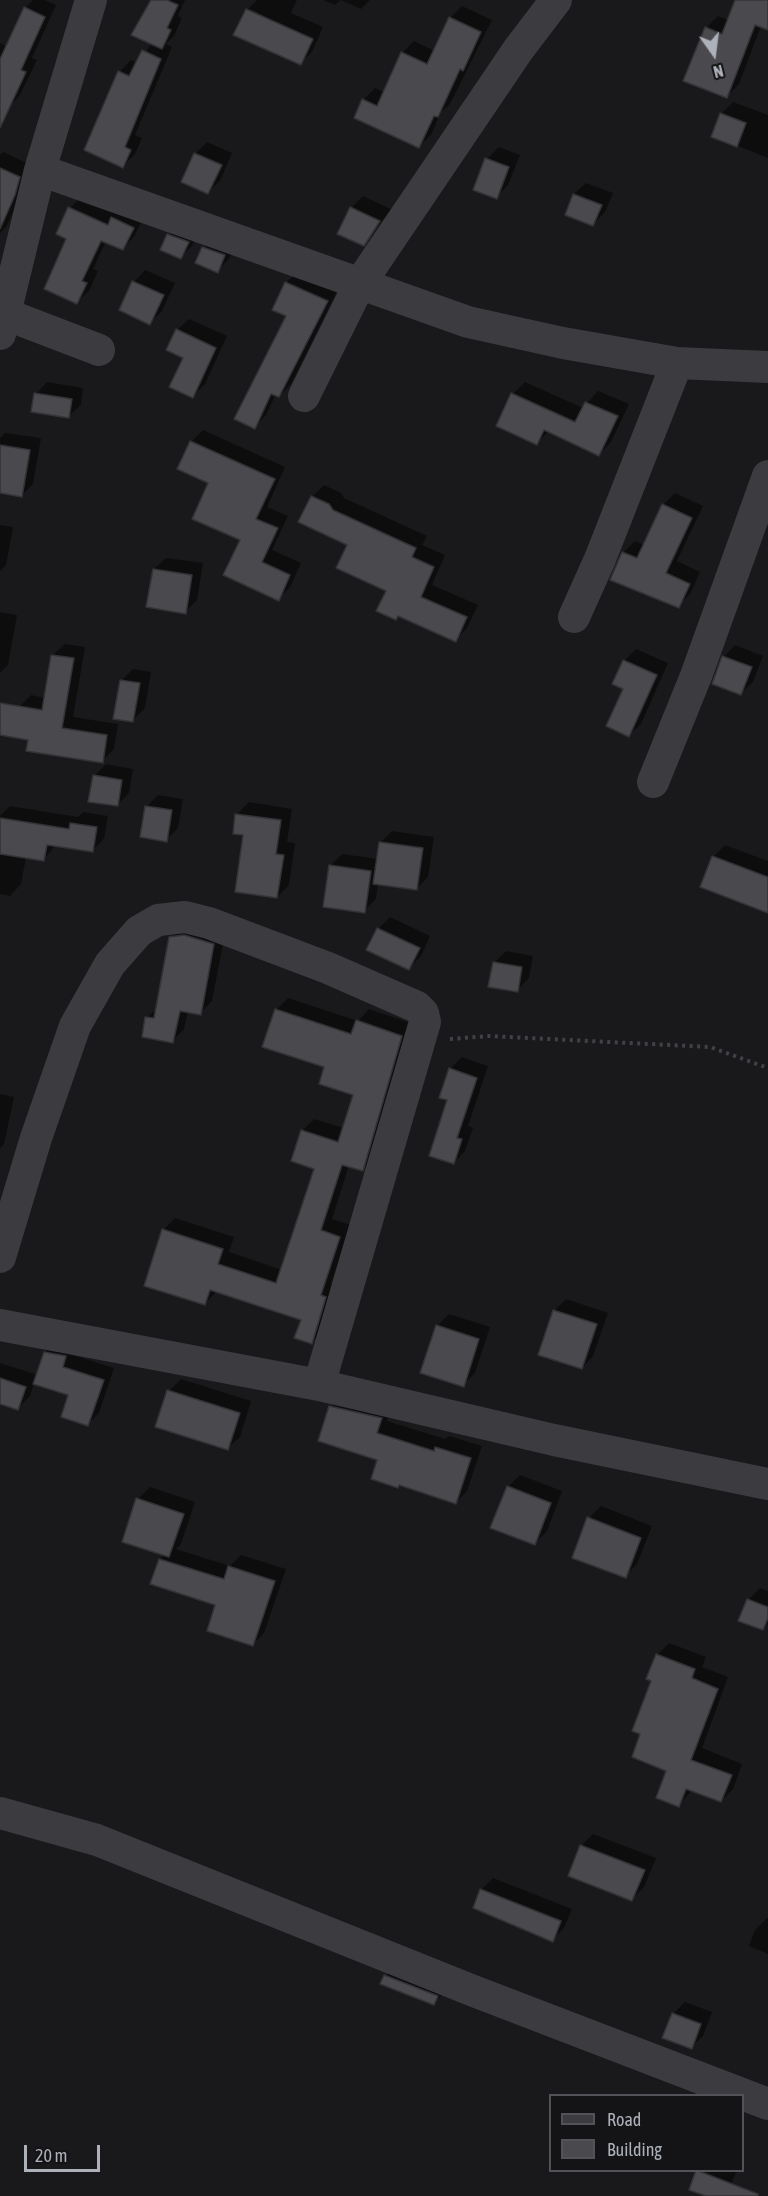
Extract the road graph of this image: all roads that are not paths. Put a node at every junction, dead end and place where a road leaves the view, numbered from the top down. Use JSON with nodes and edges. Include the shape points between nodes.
{"nodes":[{"id":1,"x":91,"y":0,"type":"edge"},
{"id":2,"x":556,"y":0,"type":"edge"},
{"id":3,"x":40,"y":170,"type":"junction"},
{"id":4,"x":359,"y":285,"type":"junction"},
{"id":5,"x":2,"y":320,"type":"edge"},
{"id":6,"x":99,"y":350,"type":"dead end"},
{"id":7,"x":676,"y":363,"type":"junction"},
{"id":8,"x":768,"y":368,"type":"edge"},
{"id":9,"x":304,"y":396,"type":"dead end"},
{"id":10,"x":768,"y":476,"type":"edge"},
{"id":11,"x":574,"y":617,"type":"dead end"},
{"id":12,"x":654,"y":782,"type":"dead end"},
{"id":13,"x":0,"y":1257,"type":"edge"},
{"id":14,"x":0,"y":1325,"type":"edge"},
{"id":15,"x":319,"y":1385,"type":"junction"},
{"id":16,"x":768,"y":1484,"type":"edge"},
{"id":17,"x":0,"y":1813,"type":"edge"},
{"id":18,"x":742,"y":2094,"type":"edge"},
{"id":19,"x":744,"y":2095,"type":"edge"},
{"id":20,"x":768,"y":2104,"type":"edge"}],
"edges":[{"from":1,"to":3,"type":"street"},
{"from":2,"to":4,"type":"street"},
{"from":3,"to":4,"type":"street"},
{"from":3,"to":5,"type":"street"},
{"from":4,"to":7,"type":"street","via":[[468,322],[563,344]]},
{"from":4,"to":9,"type":"street"},
{"from":5,"to":6,"type":"street"},
{"from":7,"to":8,"type":"street"},
{"from":7,"to":11,"type":"street"},
{"from":10,"to":12,"type":"street"},
{"from":13,"to":15,"type":"street","via":[[75,1026],[110,964],[139,931],[158,920],[184,917],[328,968],[417,1007],[425,1022]]},
{"from":14,"to":15,"type":"street"},
{"from":15,"to":16,"type":"street","via":[[554,1440]]},
{"from":17,"to":18,"type":"street","via":[[97,1840]]},
{"from":19,"to":20,"type":"street"}]}
